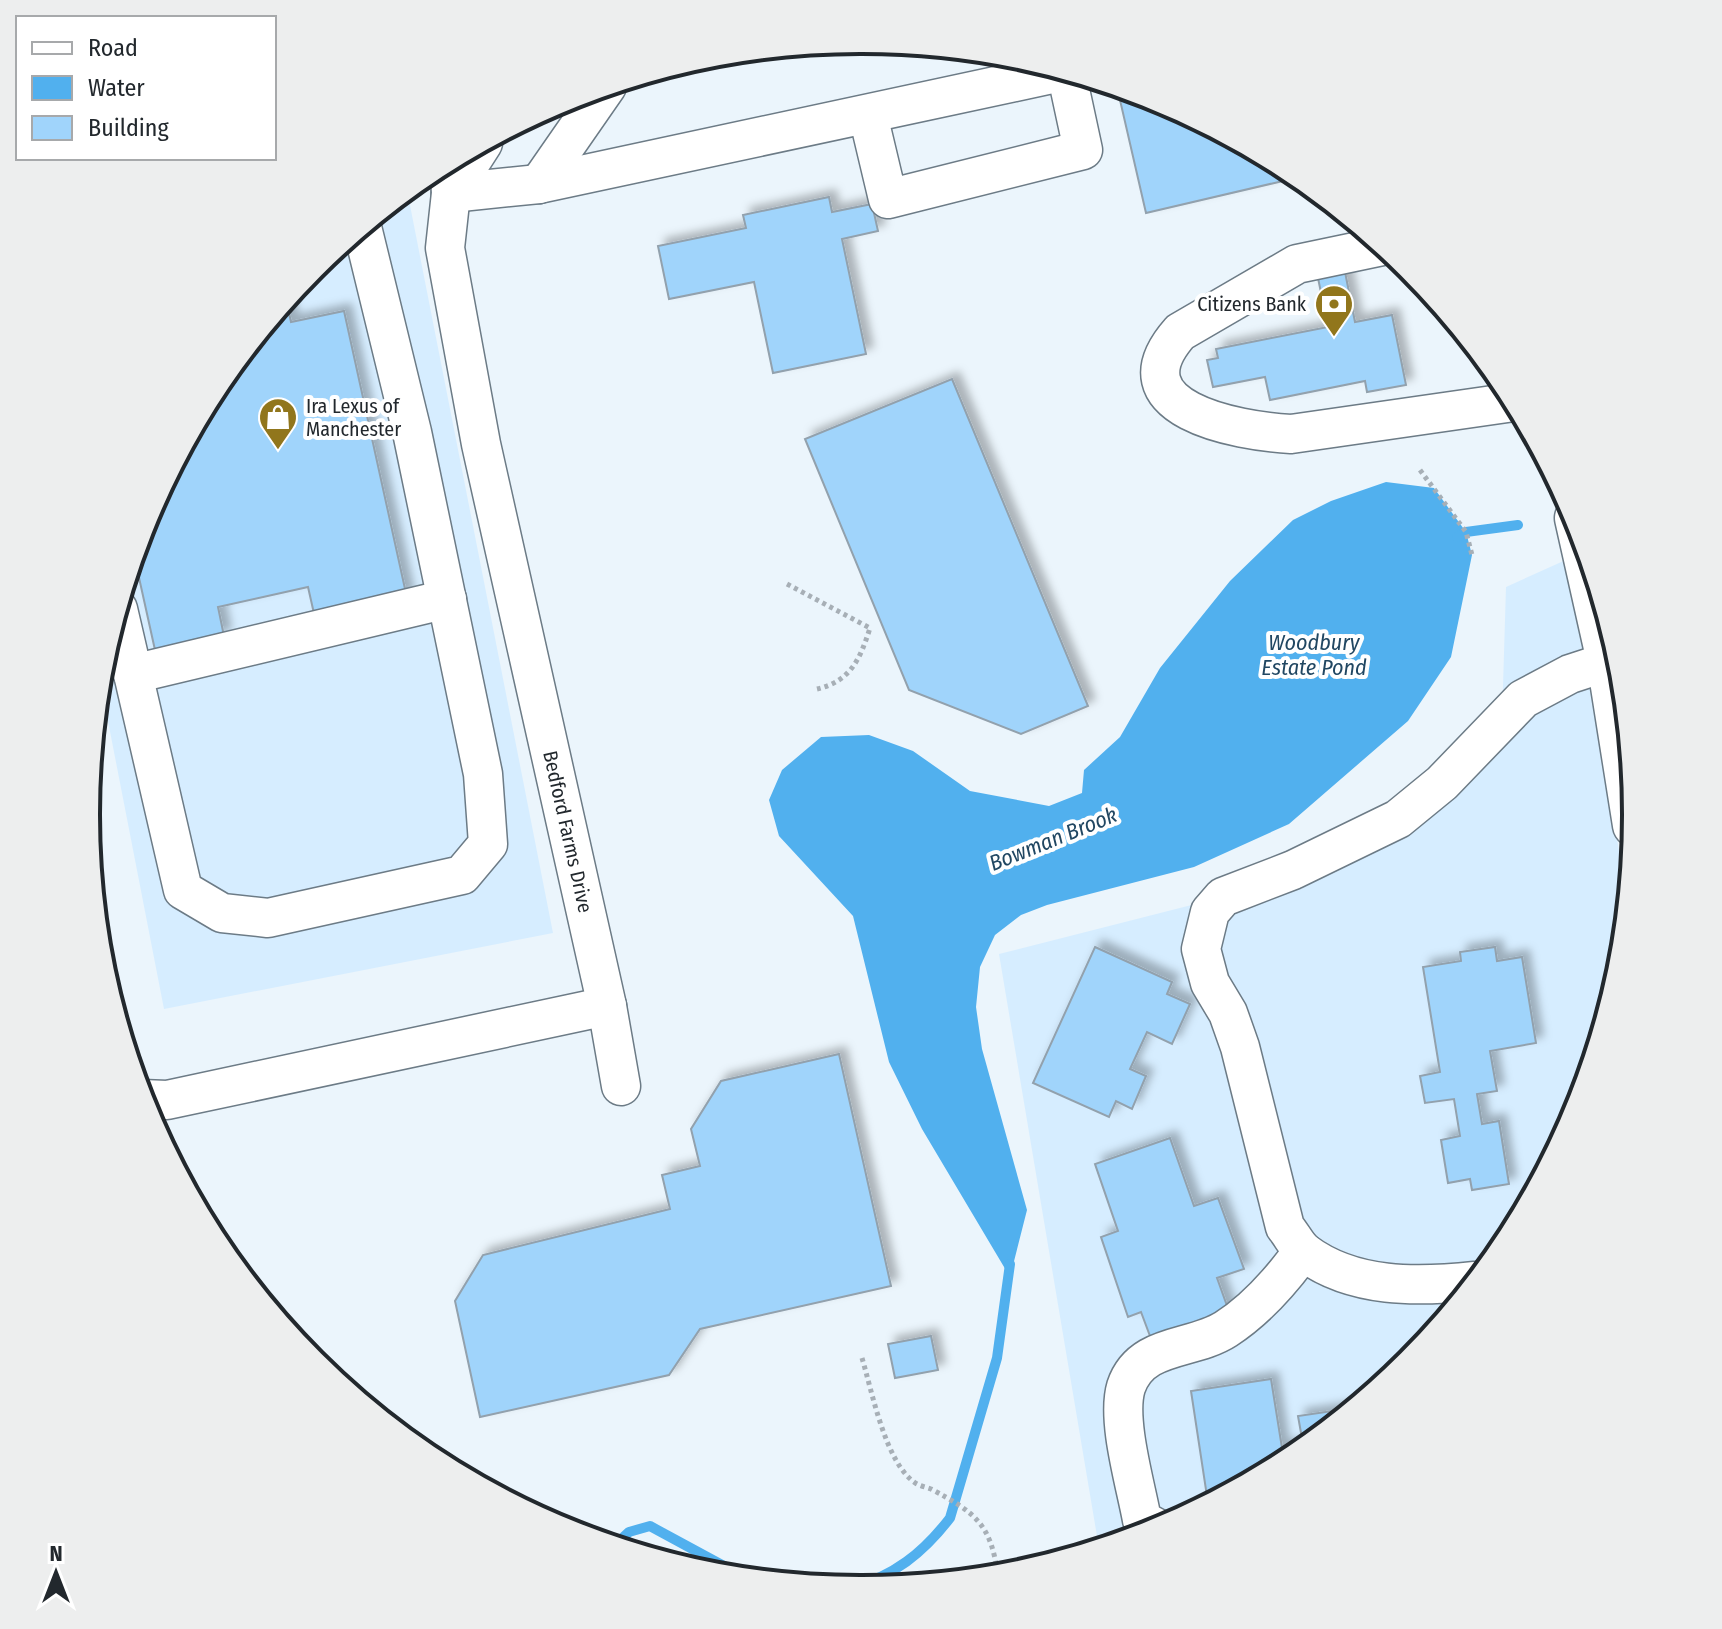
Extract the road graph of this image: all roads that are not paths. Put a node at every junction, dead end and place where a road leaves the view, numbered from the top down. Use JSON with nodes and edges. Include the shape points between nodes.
{"nodes":[{"id":1,"x":1042,"y":76,"type":"edge"},
{"id":2,"x":1069,"y":83,"type":"edge"},
{"id":3,"x":596,"y":102,"type":"edge"},
{"id":4,"x":868,"y":115,"type":"junction"},
{"id":5,"x":450,"y":177,"type":"edge"},
{"id":6,"x":539,"y":184,"type":"junction"},
{"id":7,"x":365,"y":239,"type":"edge"},
{"id":8,"x":1369,"y":249,"type":"edge"},
{"id":9,"x":1501,"y":404,"type":"edge"},
{"id":10,"x":447,"y":599,"type":"junction"},
{"id":11,"x":123,"y":631,"type":"edge"},
{"id":12,"x":1606,"y":663,"type":"edge"},
{"id":13,"x":133,"y":674,"type":"junction"},
{"id":14,"x":607,"y":1006,"type":"junction"},
{"id":15,"x":621,"y":1086,"type":"dead end"},
{"id":16,"x":155,"y":1099,"type":"edge"},
{"id":17,"x":1303,"y":1251,"type":"junction"},
{"id":18,"x":1460,"y":1282,"type":"edge"},
{"id":19,"x":1143,"y":1520,"type":"edge"}],
"edges":[{"from":1,"to":4,"type":"street"},
{"from":2,"to":4,"type":"street","via":[[1083,150],[888,199]]},
{"from":3,"to":6,"type":"street"},
{"from":4,"to":6,"type":"street"},
{"from":5,"to":6,"type":"street"},
{"from":5,"to":14,"type":"street","name":"Bedford Farms Drive","via":[[445,248],[481,444]]},
{"from":7,"to":10,"type":"street"},
{"from":8,"to":9,"type":"street","via":[[1297,264],[1180,332],[1167,346],[1160,367],[1163,389],[1174,405],[1251,429],[1291,434]]},
{"from":10,"to":13,"type":"street"},
{"from":10,"to":13,"type":"street","via":[[483,774],[488,844],[462,875],[268,918],[222,913],[183,890]]},
{"from":11,"to":13,"type":"street"},
{"from":12,"to":17,"type":"street","via":[[1542,686],[1523,699],[1442,783],[1398,819],[1223,897],[1210,912],[1201,949],[1207,972],[1240,1047],[1285,1227]]},
{"from":14,"to":15,"type":"street","name":"Bedford Farms Drive"},
{"from":14,"to":16,"type":"street"},
{"from":17,"to":18,"type":"street","via":[[1378,1282]]},
{"from":17,"to":19,"type":"street","via":[[1245,1315],[1224,1330],[1147,1356],[1126,1387],[1124,1415]]}]}
